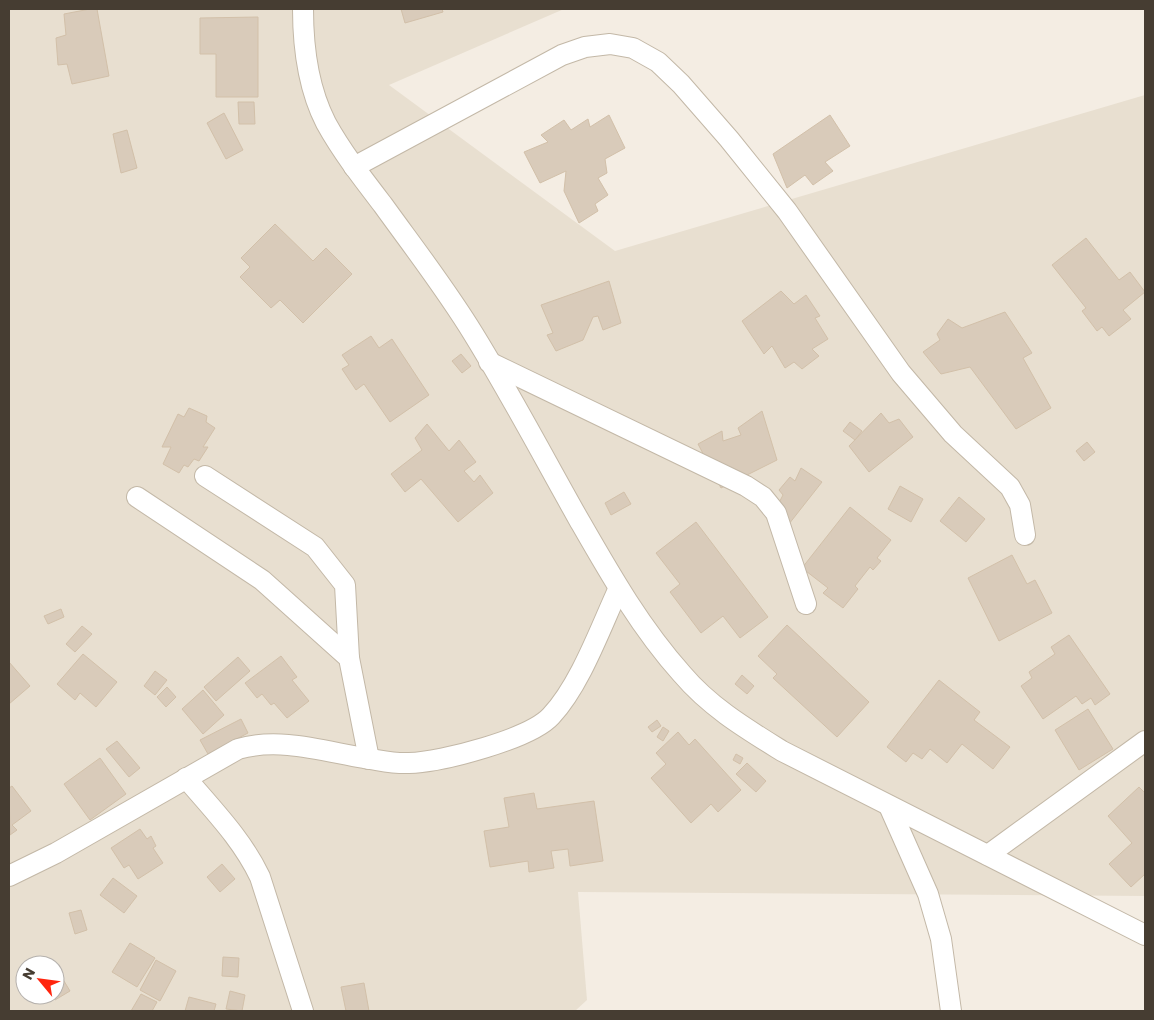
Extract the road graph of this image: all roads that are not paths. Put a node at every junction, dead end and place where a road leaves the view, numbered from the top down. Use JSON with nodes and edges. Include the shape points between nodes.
{"nodes":[{"id":1,"x":303,"y":9,"type":"edge"},
{"id":2,"x":354,"y":167,"type":"junction"},
{"id":3,"x":489,"y":362,"type":"junction"},
{"id":4,"x":205,"y":476,"type":"dead end"},
{"id":5,"x":137,"y":497,"type":"dead end"},
{"id":6,"x":1025,"y":536,"type":"dead end"},
{"id":7,"x":618,"y":590,"type":"junction"},
{"id":8,"x":806,"y":604,"type":"dead end"},
{"id":9,"x":349,"y":658,"type":"junction"},
{"id":10,"x":1145,"y":741,"type":"edge"},
{"id":11,"x":369,"y":759,"type":"junction"},
{"id":12,"x":186,"y":778,"type":"junction"},
{"id":13,"x":889,"y":806,"type":"junction"},
{"id":14,"x":988,"y":855,"type":"junction"},
{"id":15,"x":9,"y":876,"type":"edge"},
{"id":16,"x":1145,"y":936,"type":"edge"},
{"id":17,"x":304,"y":1011,"type":"edge"},
{"id":18,"x":952,"y":1011,"type":"edge"}],
"edges":[{"from":1,"to":2,"type":"street","via":[[306,60],[314,92],[326,123]]},
{"from":2,"to":3,"type":"street","via":[[444,288]]},
{"from":2,"to":6,"type":"street","via":[[562,55],[585,47],[610,44],[633,48],[658,62],[729,139],[787,211],[901,373],[953,434],[1010,488],[1020,505]]},
{"from":3,"to":7,"type":"street"},
{"from":3,"to":8,"type":"street","via":[[763,497],[776,513]]},
{"from":4,"to":9,"type":"street","via":[[315,547],[345,586]]},
{"from":5,"to":9,"type":"street","via":[[262,580]]},
{"from":7,"to":11,"type":"street","via":[[566,697],[550,718],[532,730],[457,756],[408,763]]},
{"from":7,"to":13,"type":"street","via":[[658,646],[708,701],[736,723],[782,751]]},
{"from":9,"to":11,"type":"street"},
{"from":10,"to":14,"type":"street"},
{"from":11,"to":12,"type":"street","via":[[284,744],[258,743],[238,749]]},
{"from":12,"to":15,"type":"street","via":[[56,853]]},
{"from":12,"to":17,"type":"street","via":[[252,859]]},
{"from":13,"to":14,"type":"street"},
{"from":13,"to":18,"type":"street","via":[[928,894],[941,939]]},
{"from":14,"to":16,"type":"street"}]}
